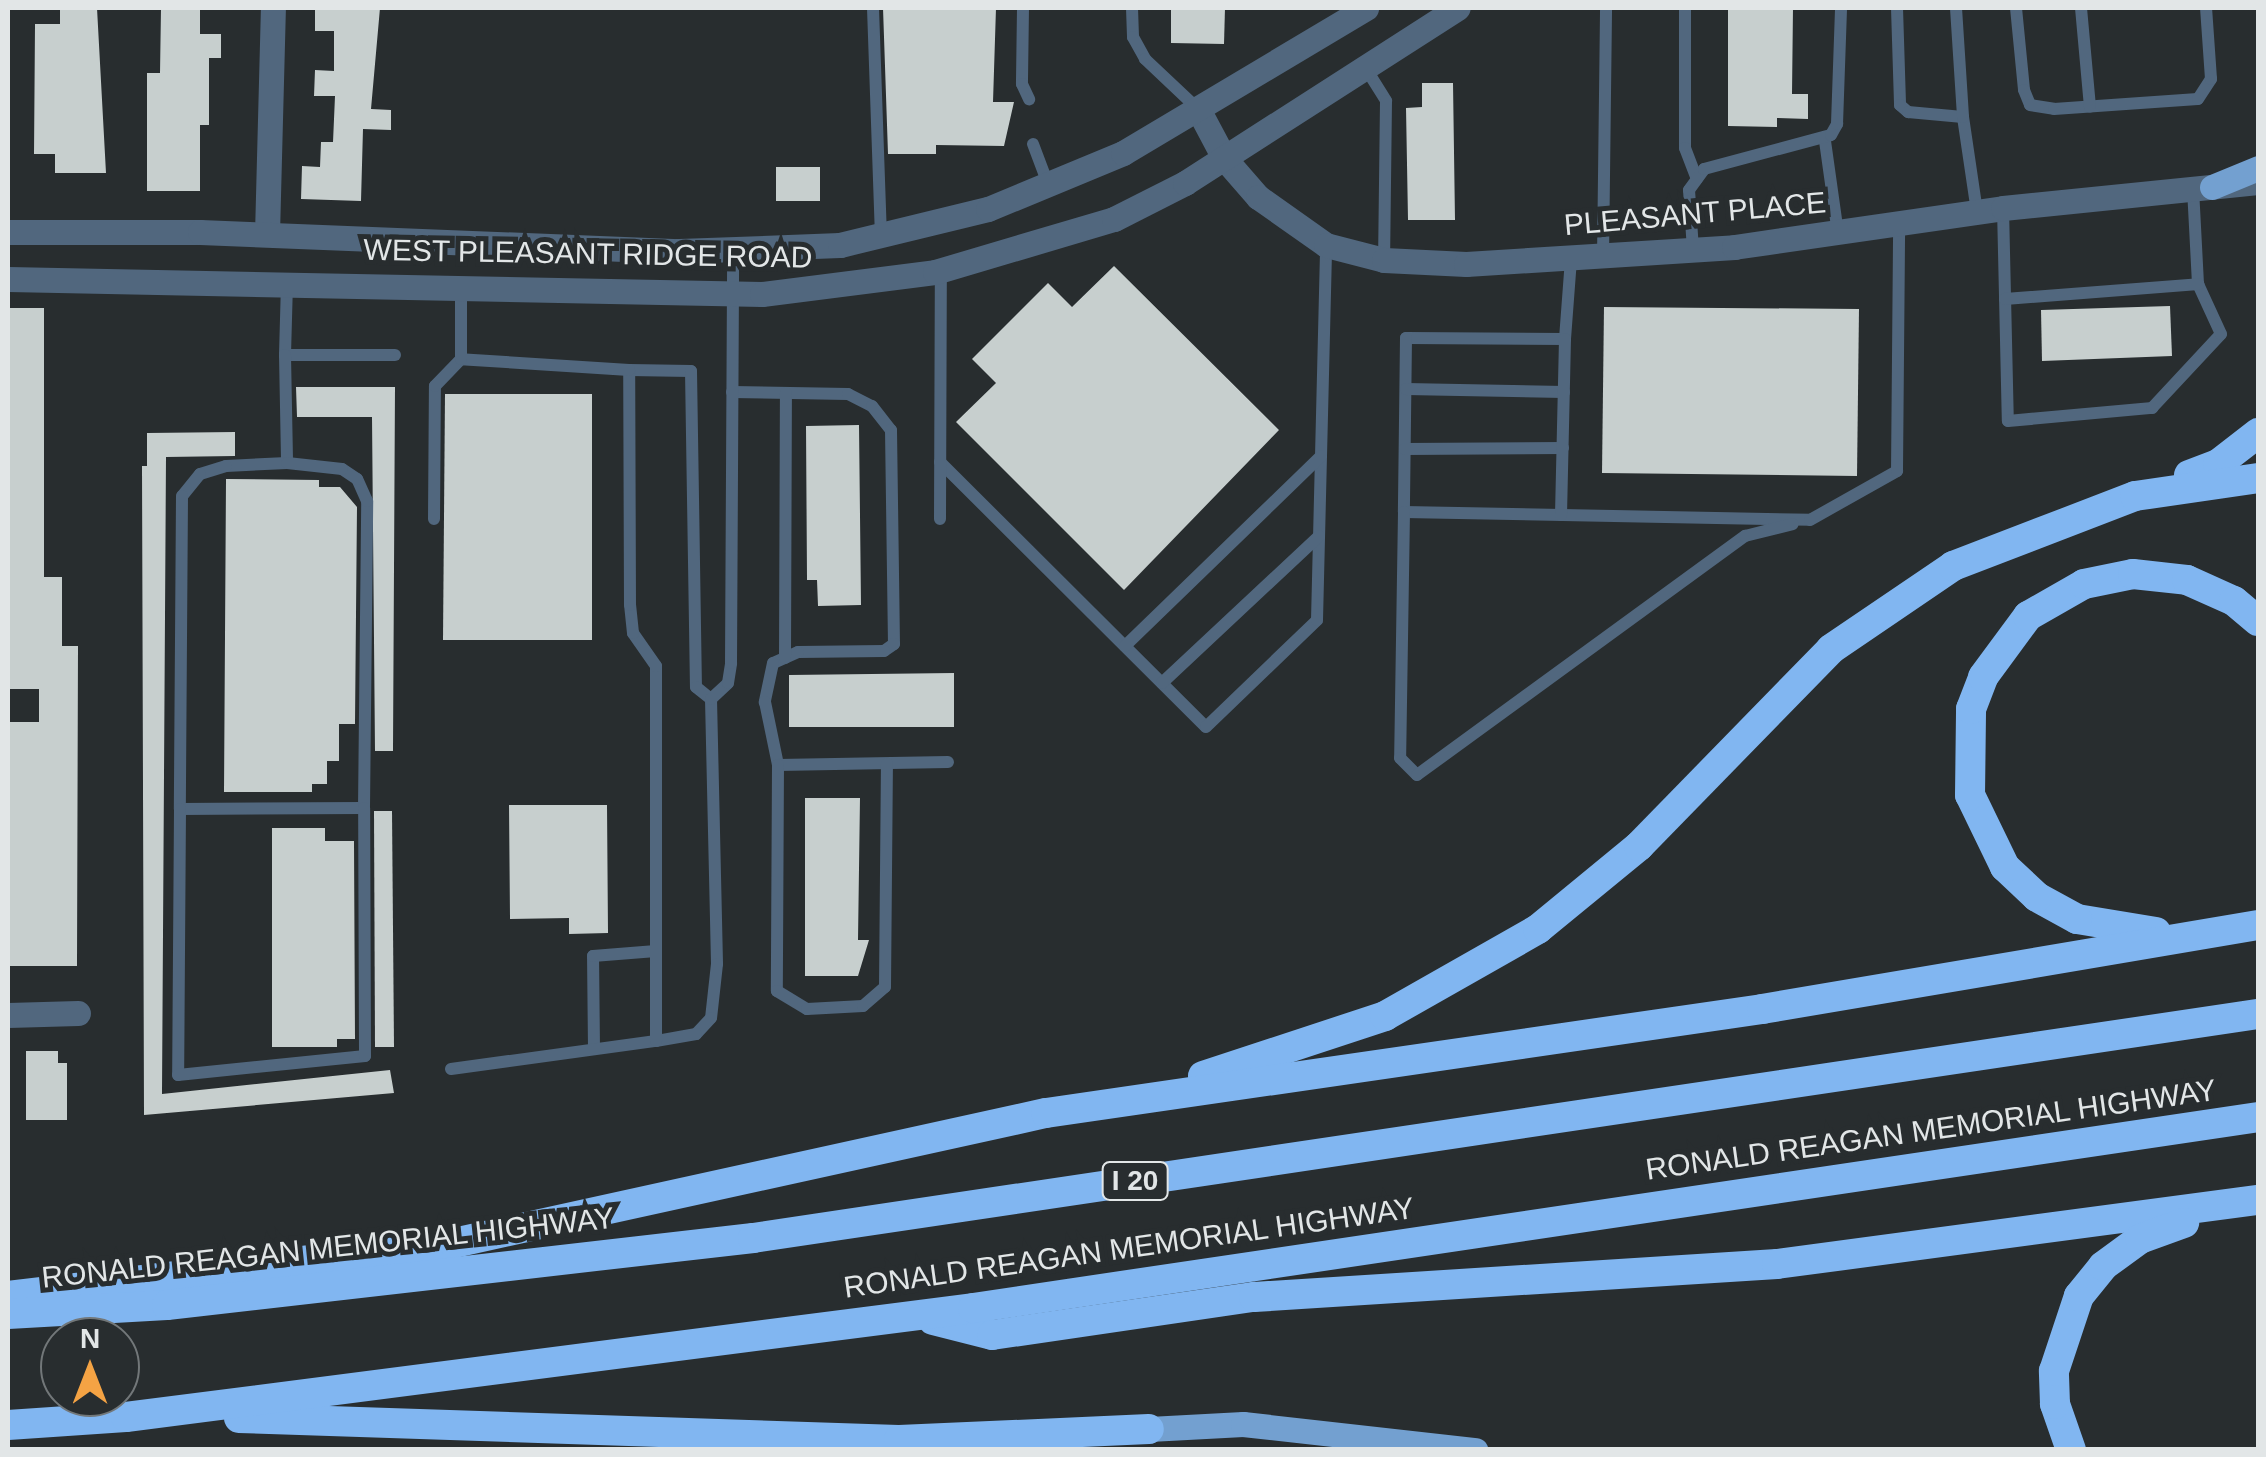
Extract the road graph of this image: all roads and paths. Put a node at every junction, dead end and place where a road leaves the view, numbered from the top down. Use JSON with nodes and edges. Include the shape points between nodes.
{"nodes":[{"id":1,"x":273,"y":8,"type":"edge"},
{"id":2,"x":873,"y":8,"type":"edge"},
{"id":3,"x":1023,"y":8,"type":"edge"},
{"id":4,"x":1132,"y":8,"type":"edge"},
{"id":5,"x":1366,"y":8,"type":"edge"},
{"id":6,"x":1458,"y":8,"type":"edge"},
{"id":7,"x":1606,"y":8,"type":"edge"},
{"id":8,"x":1684,"y":8,"type":"edge"},
{"id":9,"x":1840,"y":8,"type":"edge"},
{"id":10,"x":1897,"y":8,"type":"edge"},
{"id":11,"x":1956,"y":8,"type":"edge"},
{"id":12,"x":2016,"y":8,"type":"edge"},
{"id":13,"x":2081,"y":8,"type":"edge"},
{"id":14,"x":2206,"y":8,"type":"edge"},
{"id":15,"x":1364,"y":65,"type":"junction"},
{"id":16,"x":1029,"y":99,"type":"dead end"},
{"id":17,"x":2090,"y":107,"type":"junction"},
{"id":18,"x":1198,"y":109,"type":"junction"},
{"id":19,"x":1963,"y":117,"type":"junction"},
{"id":20,"x":1825,"y":141,"type":"junction"},
{"id":21,"x":1034,"y":144,"type":"dead end"},
{"id":22,"x":1224,"y":158,"type":"junction"},
{"id":23,"x":2258,"y":168,"type":"edge"},
{"id":24,"x":1697,"y":179,"type":"junction"},
{"id":25,"x":2258,"y":182,"type":"edge"},
{"id":26,"x":1048,"y":184,"type":"junction"},
{"id":27,"x":2202,"y":188,"type":"junction"},
{"id":28,"x":1990,"y":210,"type":"junction"},
{"id":29,"x":1899,"y":225,"type":"junction"},
{"id":30,"x":8,"y":232,"type":"edge"},
{"id":31,"x":267,"y":234,"type":"junction"},
{"id":32,"x":1838,"y":234,"type":"junction"},
{"id":33,"x":880,"y":237,"type":"junction"},
{"id":34,"x":1326,"y":245,"type":"junction"},
{"id":35,"x":1692,"y":250,"type":"junction"},
{"id":36,"x":733,"y":252,"type":"junction"},
{"id":37,"x":1603,"y":258,"type":"junction"},
{"id":38,"x":1571,"y":259,"type":"junction"},
{"id":39,"x":1384,"y":260,"type":"junction"},
{"id":40,"x":941,"y":271,"type":"junction"},
{"id":41,"x":8,"y":279,"type":"edge"},
{"id":42,"x":287,"y":282,"type":"junction"},
{"id":43,"x":2198,"y":284,"type":"junction"},
{"id":44,"x":461,"y":286,"type":"junction"},
{"id":45,"x":733,"y":293,"type":"junction"},
{"id":46,"x":2005,"y":299,"type":"junction"},
{"id":47,"x":1565,"y":339,"type":"junction"},
{"id":48,"x":285,"y":355,"type":"junction"},
{"id":49,"x":395,"y":355,"type":"dead end"},
{"id":50,"x":461,"y":358,"type":"junction"},
{"id":51,"x":629,"y":370,"type":"junction"},
{"id":52,"x":1406,"y":389,"type":"junction"},
{"id":53,"x":732,"y":392,"type":"junction"},
{"id":54,"x":1564,"y":392,"type":"junction"},
{"id":55,"x":786,"y":393,"type":"junction"},
{"id":56,"x":2258,"y":432,"type":"edge"},
{"id":57,"x":1562,"y":448,"type":"junction"},
{"id":58,"x":1404,"y":449,"type":"junction"},
{"id":59,"x":1321,"y":456,"type":"junction"},
{"id":60,"x":940,"y":462,"type":"junction"},
{"id":61,"x":287,"y":464,"type":"junction"},
{"id":62,"x":2258,"y":478,"type":"edge"},
{"id":63,"x":2135,"y":496,"type":"junction"},
{"id":64,"x":1404,"y":512,"type":"junction"},
{"id":65,"x":1562,"y":515,"type":"junction"},
{"id":66,"x":434,"y":518,"type":"dead end"},
{"id":67,"x":940,"y":519,"type":"dead end"},
{"id":68,"x":1810,"y":520,"type":"junction"},
{"id":69,"x":1320,"y":536,"type":"junction"},
{"id":70,"x":2258,"y":621,"type":"edge"},
{"id":71,"x":1124,"y":646,"type":"junction"},
{"id":72,"x":785,"y":658,"type":"junction"},
{"id":73,"x":1162,"y":683,"type":"junction"},
{"id":74,"x":710,"y":699,"type":"junction"},
{"id":75,"x":948,"y":762,"type":"dead end"},
{"id":76,"x":887,"y":764,"type":"junction"},
{"id":77,"x":778,"y":765,"type":"junction"},
{"id":78,"x":364,"y":808,"type":"junction"},
{"id":79,"x":180,"y":809,"type":"junction"},
{"id":80,"x":2258,"y":925,"type":"edge"},
{"id":81,"x":2188,"y":934,"type":"junction"},
{"id":82,"x":656,"y":951,"type":"junction"},
{"id":83,"x":78,"y":1014,"type":"dead end"},
{"id":84,"x":2258,"y":1014,"type":"edge"},
{"id":85,"x":8,"y":1015,"type":"edge"},
{"id":86,"x":656,"y":1041,"type":"junction"},
{"id":87,"x":594,"y":1049,"type":"junction"},
{"id":88,"x":451,"y":1068,"type":"dead end"},
{"id":89,"x":1046,"y":1114,"type":"junction"},
{"id":90,"x":2258,"y":1117,"type":"edge"},
{"id":91,"x":2258,"y":1202,"type":"edge"},
{"id":92,"x":8,"y":1296,"type":"edge"},
{"id":93,"x":8,"y":1314,"type":"edge"},
{"id":94,"x":916,"y":1316,"type":"junction"},
{"id":95,"x":140,"y":1415,"type":"edge"},
{"id":96,"x":126,"y":1417,"type":"joint"},
{"id":97,"x":8,"y":1426,"type":"edge"},
{"id":98,"x":1149,"y":1429,"type":"joint"},
{"id":99,"x":1476,"y":1450,"type":"edge"},
{"id":100,"x":2070,"y":1450,"type":"edge"}],
"edges":[{"from":1,"to":31,"type":"street"},
{"from":2,"to":33,"type":"lane"},
{"from":3,"to":16,"type":"lane","via":[[1022,84]]},
{"from":4,"to":18,"type":"lane","via":[[1133,38],[1145,59]]},
{"from":5,"to":18,"type":"street","name":"WEST PLEASANT RIDGE ROAD"},
{"from":6,"to":15,"type":"street","name":"WEST PLEASANT RIDGE ROAD"},
{"from":7,"to":37,"type":"lane"},
{"from":8,"to":24,"type":"lane","via":[[1685,148]]},
{"from":9,"to":20,"type":"lane","via":[[1837,124]]},
{"from":10,"to":19,"type":"lane","via":[[1900,104],[1908,112]]},
{"from":11,"to":19,"type":"lane"},
{"from":12,"to":17,"type":"lane","via":[[2030,104]]},
{"from":13,"to":17,"type":"lane"},
{"from":14,"to":17,"type":"lane","via":[[2211,80],[2198,98]]},
{"from":15,"to":22,"type":"street","name":"WEST PLEASANT RIDGE ROAD"},
{"from":15,"to":39,"type":"lane","via":[[1386,101]]},
{"from":18,"to":22,"type":"street","name":"PLEASANT PLACE"},
{"from":18,"to":26,"type":"street","name":"WEST PLEASANT RIDGE ROAD","via":[[1122,153]]},
{"from":19,"to":28,"type":"lane"},
{"from":20,"to":24,"type":"lane","via":[[1704,169]]},
{"from":20,"to":32,"type":"lane"},
{"from":21,"to":26,"type":"lane"},
{"from":22,"to":34,"type":"street","name":"PLEASANT PLACE","via":[[1258,197]]},
{"from":22,"to":40,"type":"street","name":"WEST PLEASANT RIDGE ROAD","via":[[1114,219]]},
{"from":23,"to":27,"type":"main road"},
{"from":24,"to":35,"type":"lane","via":[[1689,190]]},
{"from":25,"to":27,"type":"street","name":"PLEASANT PLACE"},
{"from":26,"to":33,"type":"street","name":"WEST PLEASANT RIDGE ROAD","via":[[988,209]]},
{"from":27,"to":28,"type":"street","name":"PLEASANT PLACE"},
{"from":27,"to":43,"type":"lane"},
{"from":28,"to":29,"type":"street","name":"PLEASANT PLACE"},
{"from":28,"to":46,"type":"lane"},
{"from":29,"to":32,"type":"street","name":"PLEASANT PLACE"},
{"from":29,"to":68,"type":"lane","via":[[1897,470]]},
{"from":30,"to":31,"type":"street","name":"WEST PLEASANT RIDGE ROAD"},
{"from":31,"to":36,"type":"street","name":"WEST PLEASANT RIDGE ROAD"},
{"from":32,"to":35,"type":"street","name":"PLEASANT PLACE"},
{"from":33,"to":36,"type":"street","name":"WEST PLEASANT RIDGE ROAD"},
{"from":34,"to":39,"type":"street","name":"PLEASANT PLACE"},
{"from":34,"to":59,"type":"lane"},
{"from":35,"to":37,"type":"street","name":"PLEASANT PLACE"},
{"from":36,"to":45,"type":"lane"},
{"from":37,"to":38,"type":"street","name":"PLEASANT PLACE"},
{"from":38,"to":39,"type":"street","name":"PLEASANT PLACE"},
{"from":38,"to":47,"type":"lane"},
{"from":40,"to":45,"type":"street","name":"WEST PLEASANT RIDGE ROAD","via":[[852,286]]},
{"from":40,"to":60,"type":"lane"},
{"from":41,"to":42,"type":"street","name":"WEST PLEASANT RIDGE ROAD"},
{"from":42,"to":44,"type":"street","name":"WEST PLEASANT RIDGE ROAD"},
{"from":42,"to":48,"type":"lane"},
{"from":43,"to":46,"type":"lane"},
{"from":43,"to":46,"type":"lane","via":[[2220,334],[2152,408],[2008,421]]},
{"from":44,"to":45,"type":"street","name":"WEST PLEASANT RIDGE ROAD"},
{"from":44,"to":50,"type":"lane"},
{"from":45,"to":53,"type":"lane"},
{"from":47,"to":52,"type":"lane","via":[[1406,338]]},
{"from":47,"to":54,"type":"lane"},
{"from":48,"to":49,"type":"lane"},
{"from":48,"to":61,"type":"lane"},
{"from":50,"to":51,"type":"lane"},
{"from":50,"to":66,"type":"lane","via":[[435,386]]},
{"from":51,"to":74,"type":"lane","via":[[691,371],[696,687]]},
{"from":51,"to":82,"type":"lane","via":[[630,606],[633,633],[656,666]]},
{"from":52,"to":54,"type":"lane"},
{"from":52,"to":58,"type":"lane"},
{"from":53,"to":55,"type":"lane"},
{"from":53,"to":74,"type":"lane","via":[[732,663],[728,683]]},
{"from":54,"to":57,"type":"lane"},
{"from":55,"to":72,"type":"lane"},
{"from":55,"to":72,"type":"lane","via":[[848,394],[872,406],[891,430],[894,644],[884,652]]},
{"from":56,"to":63,"type":"highway","via":[[2218,464]]},
{"from":57,"to":58,"type":"lane"},
{"from":57,"to":65,"type":"lane"},
{"from":58,"to":64,"type":"lane"},
{"from":59,"to":69,"type":"lane"},
{"from":59,"to":71,"type":"lane"},
{"from":60,"to":67,"type":"lane"},
{"from":60,"to":71,"type":"lane"},
{"from":61,"to":78,"type":"lane","via":[[342,469],[357,479],[367,500]]},
{"from":61,"to":79,"type":"lane","via":[[226,466],[200,474],[182,496]]},
{"from":62,"to":63,"type":"highway"},
{"from":63,"to":89,"type":"highway","via":[[1954,566],[1895,600],[1792,686],[1598,883],[1477,968],[1385,1016],[1309,1044]]},
{"from":64,"to":65,"type":"lane"},
{"from":64,"to":68,"type":"lane","via":[[1400,758],[1416,775],[1744,536]]},
{"from":65,"to":68,"type":"lane"},
{"from":69,"to":73,"type":"lane"},
{"from":69,"to":73,"type":"lane","via":[[1317,620],[1206,726]]},
{"from":70,"to":81,"type":"highway","via":[[2187,580],[2133,574],[2084,584],[2028,616],[1983,677],[1971,709],[1970,795],[2005,867],[2037,897],[2078,919],[2126,931]]},
{"from":71,"to":73,"type":"lane"},
{"from":72,"to":77,"type":"lane","via":[[773,663],[766,702]]},
{"from":74,"to":86,"type":"lane","via":[[718,964],[710,1018],[696,1034]]},
{"from":75,"to":76,"type":"lane"},
{"from":76,"to":77,"type":"lane"},
{"from":76,"to":77,"type":"lane","via":[[885,987],[863,1006],[807,1009],[778,991]]},
{"from":78,"to":79,"type":"lane"},
{"from":78,"to":79,"type":"lane","via":[[365,1056],[178,1075]]},
{"from":80,"to":81,"type":"highway"},
{"from":81,"to":89,"type":"highway","via":[[1866,993]]},
{"from":82,"to":86,"type":"lane"},
{"from":82,"to":87,"type":"lane","via":[[593,956]]},
{"from":83,"to":85,"type":"street"},
{"from":84,"to":93,"type":"highway","name":"RONALD REAGAN MEMORIAL HIGHWAY","number":"I 20","via":[[714,1243],[167,1305]]},
{"from":86,"to":87,"type":"lane"},
{"from":87,"to":88,"type":"lane"},
{"from":89,"to":92,"type":"highway","via":[[454,1243]]},
{"from":90,"to":94,"type":"highway","name":"RONALD REAGAN MEMORIAL HIGHWAY"},
{"from":91,"to":94,"type":"highway","via":[[1777,1264],[1254,1297],[992,1334]]},
{"from":91,"to":100,"type":"highway","via":[[2140,1239],[2102,1266],[2061,1335],[2054,1371],[2055,1404]]},
{"from":94,"to":95,"type":"highway","name":"RONALD REAGAN MEMORIAL HIGHWAY"},
{"from":96,"to":97,"type":"highway","name":"RONALD REAGAN MEMORIAL HIGHWAY"},
{"from":96,"to":98,"type":"highway","via":[[443,1420],[882,1440]]},
{"from":98,"to":99,"type":"main road","via":[[1243,1424]]}]}
